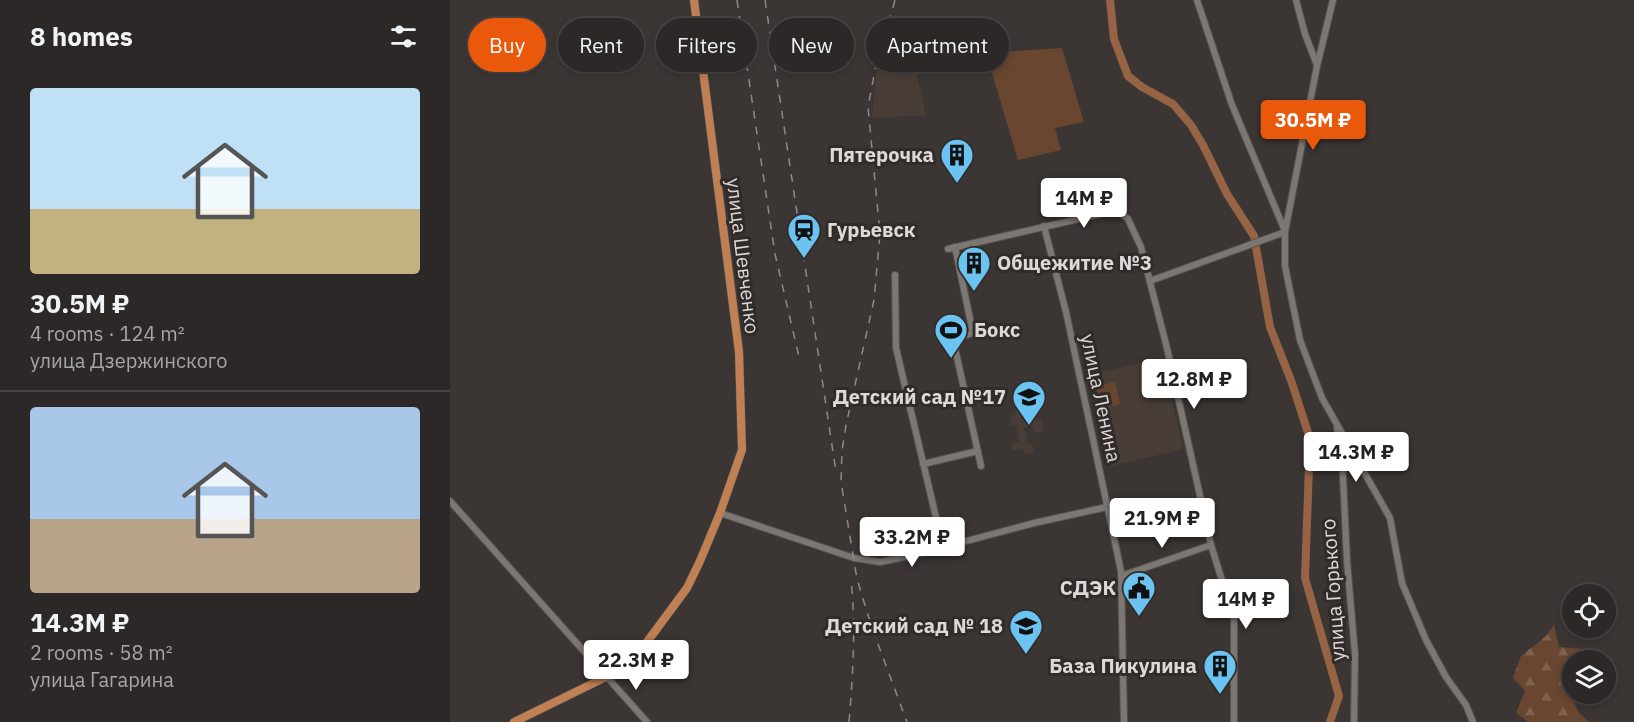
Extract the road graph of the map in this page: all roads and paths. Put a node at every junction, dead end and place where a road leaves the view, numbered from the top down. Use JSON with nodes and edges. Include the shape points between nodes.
{"nodes":[{"id":1,"x":694,"y":0,"type":"edge"},
{"id":2,"x":1197,"y":0,"type":"edge"},
{"id":3,"x":1296,"y":0,"type":"edge"},
{"id":4,"x":1333,"y":0,"type":"edge"},
{"id":5,"x":1317,"y":66,"type":"junction"},
{"id":6,"x":1044,"y":226,"type":"junction"},
{"id":7,"x":1285,"y":232,"type":"junction"},
{"id":8,"x":895,"y":275,"type":"dead end"},
{"id":9,"x":1150,"y":281,"type":"junction"},
{"id":10,"x":1336,"y":422,"type":"junction"},
{"id":11,"x":978,"y":451,"type":"junction"},
{"id":12,"x":923,"y":464,"type":"junction"},
{"id":13,"x":981,"y":466,"type":"dead end"},
{"id":14,"x":450,"y":501,"type":"edge"},
{"id":15,"x":1107,"y":507,"type":"junction"},
{"id":16,"x":720,"y":513,"type":"junction"},
{"id":17,"x":1211,"y":545,"type":"junction"},
{"id":18,"x":943,"y":547,"type":"junction"},
{"id":19,"x":1121,"y":576,"type":"junction"},
{"id":20,"x":606,"y":677,"type":"junction"},
{"id":21,"x":514,"y":722,"type":"edge"},
{"id":22,"x":647,"y":722,"type":"edge"},
{"id":23,"x":1124,"y":722,"type":"edge"},
{"id":24,"x":1234,"y":722,"type":"edge"},
{"id":25,"x":1354,"y":722,"type":"edge"},
{"id":26,"x":1473,"y":722,"type":"edge"}],
"edges":[{"from":1,"to":16,"type":"main road","name":"улица Шевченко","via":[[739,352],[742,450]]},
{"from":2,"to":7,"type":"street","via":[[1232,105]]},
{"from":3,"to":5,"type":"street"},
{"from":4,"to":5,"type":"street"},
{"from":5,"to":7,"type":"street"},
{"from":6,"to":9,"type":"street","via":[[1113,211],[1121,213],[1128,219],[1140,247]]},
{"from":6,"to":11,"type":"street","via":[[952,248],[974,333],[953,339]]},
{"from":6,"to":15,"type":"street","name":"улица Ленина"},
{"from":7,"to":9,"type":"street"},
{"from":7,"to":10,"type":"street","via":[[1285,266],[1300,340],[1322,398]]},
{"from":8,"to":12,"type":"street","via":[[896,348]]},
{"from":9,"to":17,"type":"street"},
{"from":10,"to":25,"type":"street","name":"улица Горького","via":[[1342,456],[1354,654]]},
{"from":10,"to":26,"type":"street","via":[[1390,518],[1402,583],[1426,640]]},
{"from":11,"to":12,"type":"street"},
{"from":11,"to":13,"type":"street"},
{"from":12,"to":18,"type":"street"},
{"from":14,"to":20,"type":"street"},
{"from":15,"to":18,"type":"street"},
{"from":15,"to":19,"type":"street","name":"улица Ленина"},
{"from":16,"to":18,"type":"street","via":[[854,558],[880,562]]},
{"from":16,"to":20,"type":"main road","name":"улица Шевченко","via":[[687,588],[647,642]]},
{"from":17,"to":19,"type":"street"},
{"from":17,"to":24,"type":"street","via":[[1234,619]]},
{"from":19,"to":23,"type":"street","name":"улица Ленина"},
{"from":20,"to":21,"type":"main road","name":"улица Шевченко"},
{"from":20,"to":22,"type":"street"}]}
